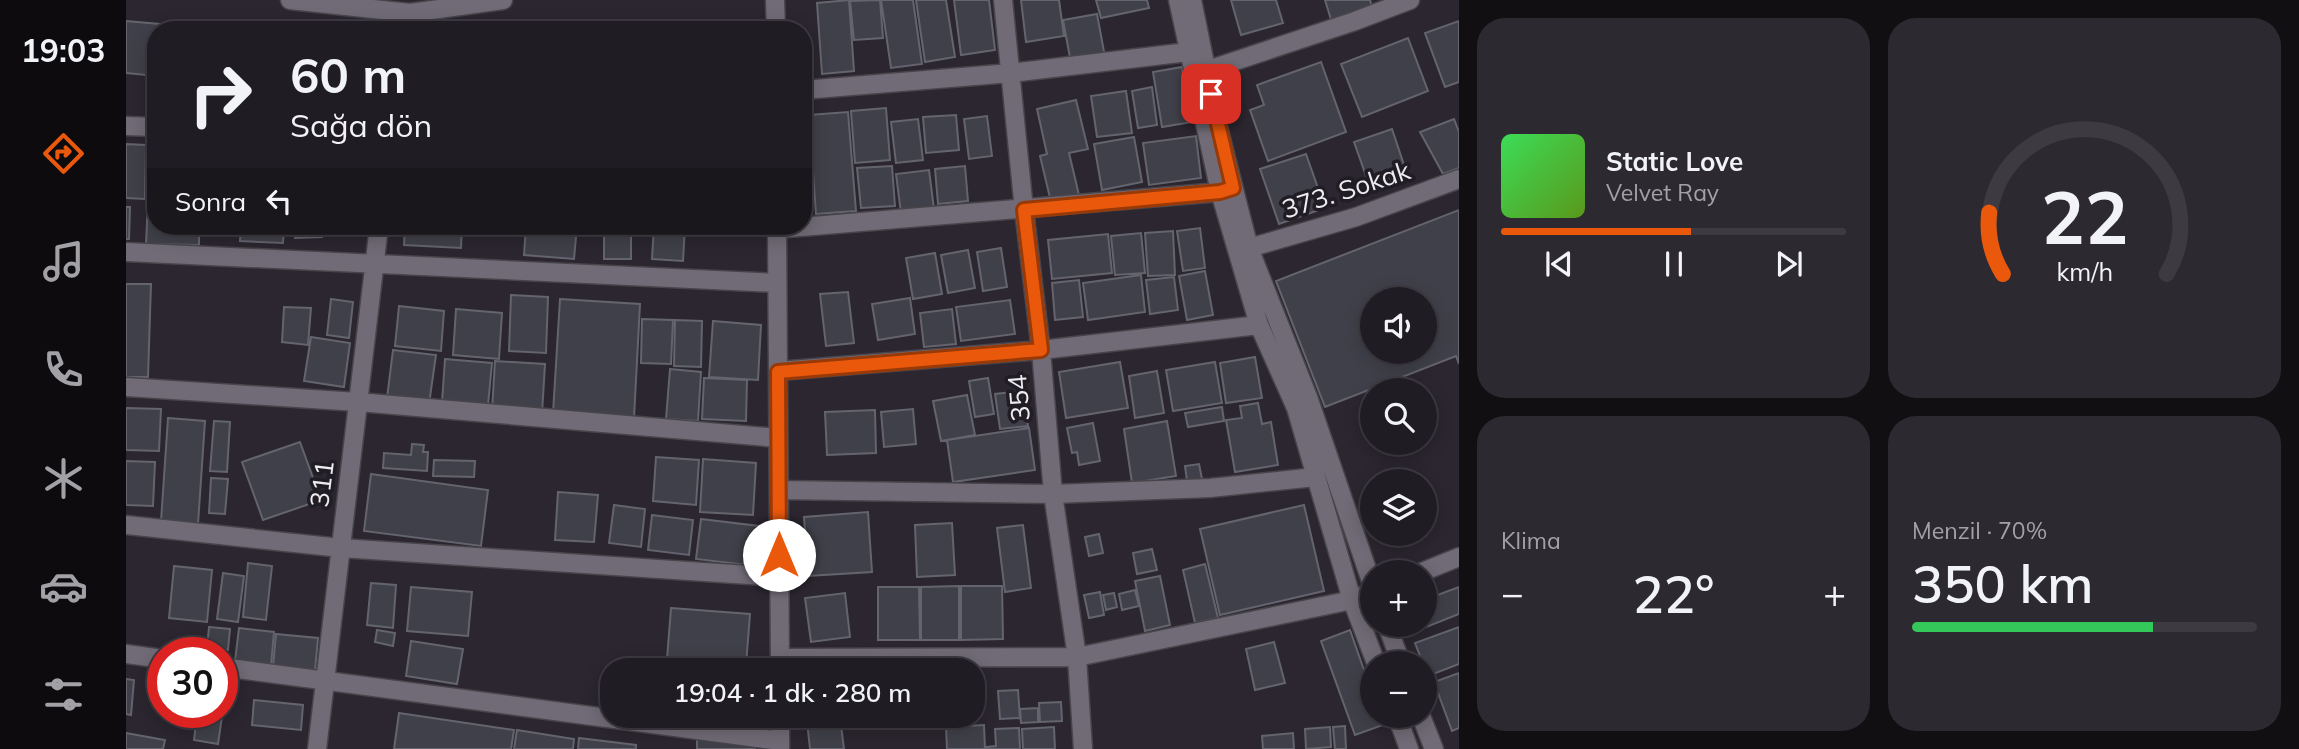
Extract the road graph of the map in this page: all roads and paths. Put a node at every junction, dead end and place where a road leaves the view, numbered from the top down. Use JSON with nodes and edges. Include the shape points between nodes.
{"nodes":[{"id":1,"x":290,"y":0,"type":"edge"},
{"id":2,"x":503,"y":0,"type":"edge"},
{"id":3,"x":775,"y":0,"type":"edge"},
{"id":4,"x":1003,"y":0,"type":"edge"},
{"id":5,"x":1178,"y":0,"type":"edge"},
{"id":6,"x":1192,"y":0,"type":"edge"},
{"id":7,"x":1410,"y":0,"type":"edge"},
{"id":8,"x":410,"y":14,"type":"edge"},
{"id":9,"x":776,"y":21,"type":"edge"},
{"id":10,"x":1188,"y":52,"type":"junction"},
{"id":11,"x":1205,"y":71,"type":"junction"},
{"id":12,"x":1011,"y":73,"type":"junction"},
{"id":13,"x":812,"y":89,"type":"edge"},
{"id":14,"x":126,"y":126,"type":"edge"},
{"id":15,"x":147,"y":127,"type":"edge"},
{"id":16,"x":1459,"y":179,"type":"edge"},
{"id":17,"x":1226,"y":190,"type":"junction"},
{"id":18,"x":1024,"y":210,"type":"junction"},
{"id":19,"x":812,"y":225,"type":"edge"},
{"id":20,"x":378,"y":235,"type":"edge"},
{"id":21,"x":777,"y":235,"type":"edge"},
{"id":22,"x":1249,"y":248,"type":"junction"},
{"id":23,"x":126,"y":252,"type":"edge"},
{"id":24,"x":374,"y":265,"type":"junction"},
{"id":25,"x":777,"y":283,"type":"junction"},
{"id":26,"x":1259,"y":325,"type":"junction"},
{"id":27,"x":1041,"y":350,"type":"junction"},
{"id":28,"x":778,"y":372,"type":"junction"},
{"id":29,"x":126,"y":387,"type":"edge"},
{"id":30,"x":358,"y":402,"type":"junction"},
{"id":31,"x":778,"y":438,"type":"junction"},
{"id":32,"x":1316,"y":477,"type":"junction"},
{"id":33,"x":779,"y":490,"type":"junction"},
{"id":34,"x":1053,"y":494,"type":"junction"},
{"id":35,"x":126,"y":525,"type":"edge"},
{"id":36,"x":341,"y":548,"type":"junction"},
{"id":37,"x":1459,"y":557,"type":"edge"},
{"id":38,"x":1364,"y":560,"type":"edge"},
{"id":39,"x":1437,"y":566,"type":"edge"},
{"id":40,"x":779,"y":577,"type":"junction"},
{"id":41,"x":1360,"y":597,"type":"edge"},
{"id":42,"x":1352,"y":600,"type":"junction"},
{"id":43,"x":1371,"y":651,"type":"edge"},
{"id":44,"x":126,"y":654,"type":"edge"},
{"id":45,"x":147,"y":657,"type":"edge"},
{"id":46,"x":1077,"y":657,"type":"junction"},
{"id":47,"x":780,"y":658,"type":"edge"},
{"id":48,"x":985,"y":659,"type":"edge"},
{"id":49,"x":238,"y":669,"type":"edge"},
{"id":50,"x":325,"y":681,"type":"junction"},
{"id":51,"x":1401,"y":728,"type":"edge"},
{"id":52,"x":1426,"y":728,"type":"edge"},
{"id":53,"x":780,"y":745,"type":"edge"},
{"id":54,"x":317,"y":749,"type":"edge"},
{"id":55,"x":1083,"y":749,"type":"edge"},
{"id":56,"x":1409,"y":749,"type":"edge"},
{"id":57,"x":1434,"y":749,"type":"edge"}],
"edges":[{"from":1,"to":8,"type":"street"},
{"from":2,"to":8,"type":"street"},
{"from":3,"to":9,"type":"street"},
{"from":4,"to":12,"type":"street","name":"354"},
{"from":5,"to":10,"type":"street"},
{"from":6,"to":11,"type":"street"},
{"from":7,"to":11,"type":"street"},
{"from":10,"to":12,"type":"street"},
{"from":10,"to":17,"type":"street"},
{"from":11,"to":17,"type":"street"},
{"from":12,"to":13,"type":"street"},
{"from":12,"to":18,"type":"street","name":"354"},
{"from":14,"to":15,"type":"street"},
{"from":16,"to":22,"type":"street","name":"373. Sokak","via":[[1356,217]]},
{"from":17,"to":18,"type":"street"},
{"from":17,"to":22,"type":"street"},
{"from":17,"to":26,"type":"street"},
{"from":18,"to":19,"type":"street"},
{"from":18,"to":27,"type":"street","name":"354"},
{"from":20,"to":24,"type":"street","name":"311"},
{"from":21,"to":25,"type":"street"},
{"from":22,"to":38,"type":"street","via":[[1308,397]]},
{"from":23,"to":24,"type":"street"},
{"from":24,"to":25,"type":"street"},
{"from":24,"to":30,"type":"street","name":"311"},
{"from":25,"to":28,"type":"street"},
{"from":26,"to":27,"type":"street"},
{"from":26,"to":32,"type":"street","via":[[1296,408]]},
{"from":27,"to":28,"type":"street"},
{"from":27,"to":34,"type":"street","name":"354"},
{"from":28,"to":31,"type":"street"},
{"from":29,"to":30,"type":"street"},
{"from":30,"to":31,"type":"street"},
{"from":30,"to":36,"type":"street","name":"311"},
{"from":31,"to":33,"type":"street"},
{"from":32,"to":34,"type":"street","via":[[1210,488]]},
{"from":32,"to":42,"type":"street"},
{"from":33,"to":34,"type":"street"},
{"from":33,"to":40,"type":"street"},
{"from":34,"to":46,"type":"street","name":"354"},
{"from":35,"to":36,"type":"street"},
{"from":36,"to":40,"type":"street"},
{"from":36,"to":50,"type":"street","name":"311"},
{"from":37,"to":39,"type":"street"},
{"from":40,"to":47,"type":"street"},
{"from":41,"to":42,"type":"street"},
{"from":42,"to":43,"type":"street"},
{"from":42,"to":46,"type":"street"},
{"from":44,"to":45,"type":"street"},
{"from":46,"to":48,"type":"street"},
{"from":46,"to":55,"type":"street","name":"354"},
{"from":49,"to":50,"type":"street"},
{"from":50,"to":53,"type":"street"},
{"from":50,"to":54,"type":"street","name":"311"},
{"from":51,"to":56,"type":"street"},
{"from":52,"to":57,"type":"street"}]}
